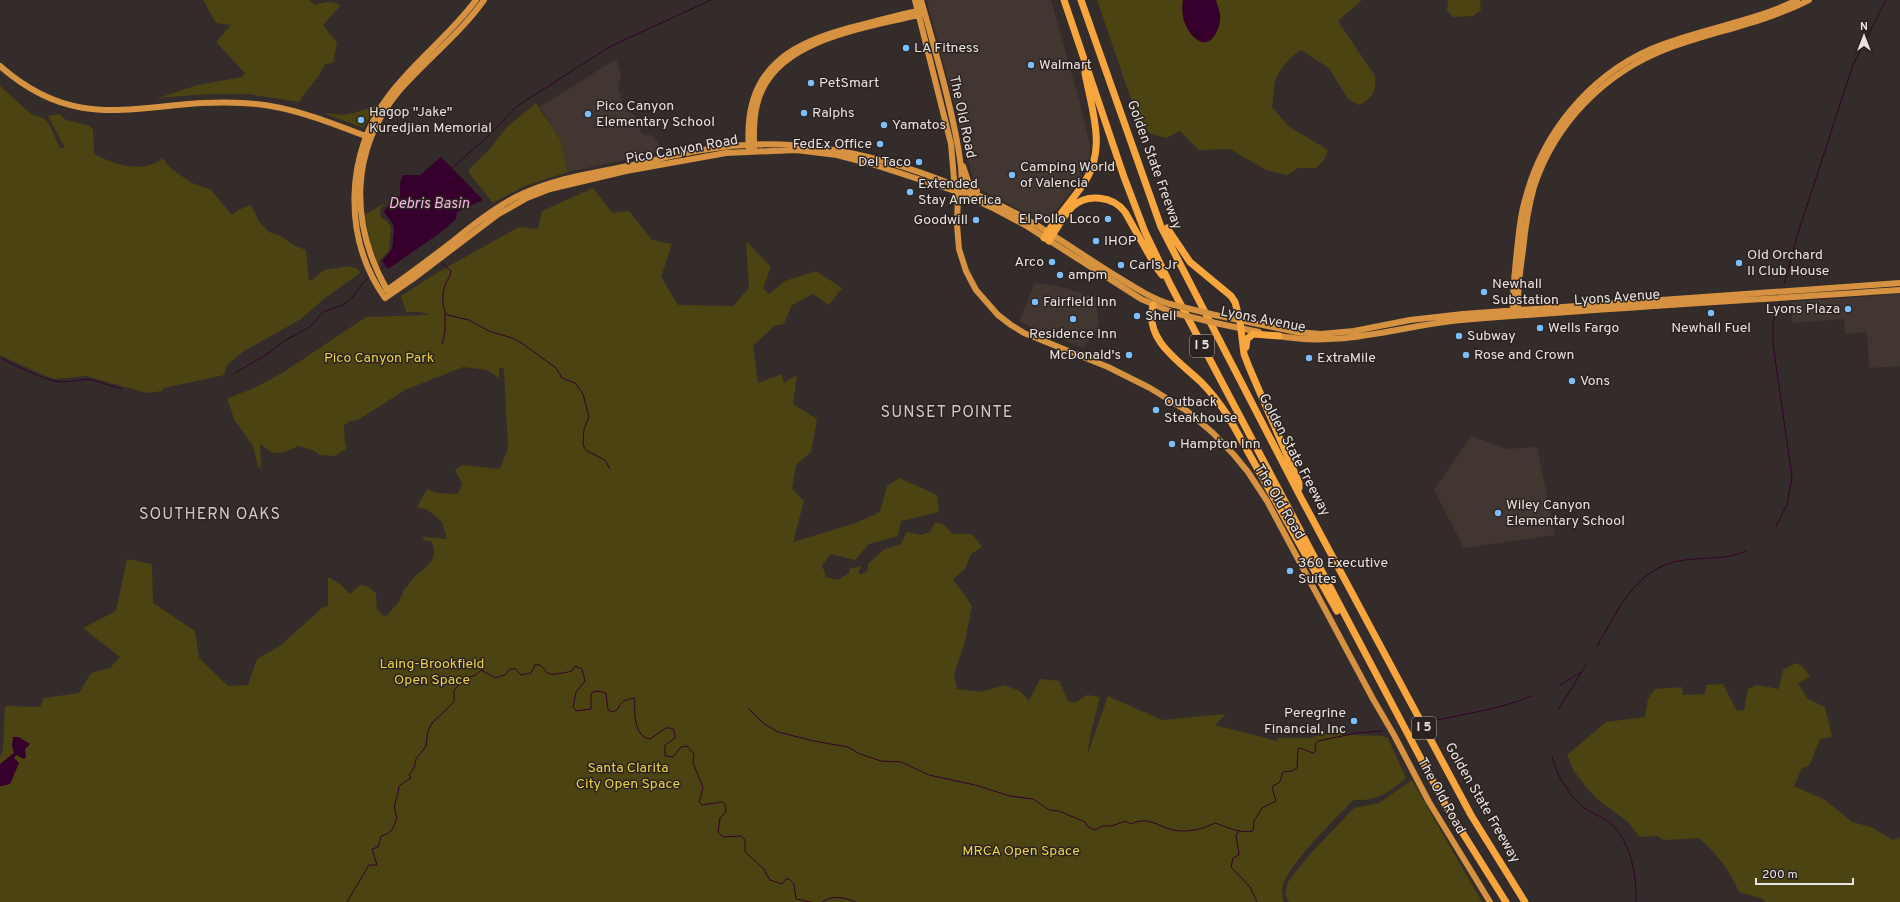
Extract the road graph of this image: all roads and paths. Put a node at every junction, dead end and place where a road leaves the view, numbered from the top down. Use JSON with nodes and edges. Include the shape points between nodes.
{"nodes":[{"id":1,"x":476,"y":0,"type":"edge"},
{"id":2,"x":484,"y":0,"type":"edge"},
{"id":3,"x":915,"y":0,"type":"edge"},
{"id":4,"x":921,"y":0,"type":"edge"},
{"id":5,"x":1064,"y":0,"type":"edge"},
{"id":6,"x":1082,"y":0,"type":"edge"},
{"id":7,"x":1797,"y":0,"type":"edge"},
{"id":8,"x":1809,"y":0,"type":"edge"},
{"id":9,"x":921,"y":12,"type":"junction"},
{"id":10,"x":1080,"y":48,"type":"junction"},
{"id":11,"x":0,"y":66,"type":"edge"},
{"id":12,"x":369,"y":137,"type":"junction"},
{"id":13,"x":752,"y":148,"type":"junction"},
{"id":14,"x":960,"y":157,"type":"junction"},
{"id":15,"x":958,"y":188,"type":"junction"},
{"id":16,"x":997,"y":203,"type":"junction"},
{"id":17,"x":1156,"y":212,"type":"junction"},
{"id":18,"x":1048,"y":236,"type":"junction"},
{"id":19,"x":376,"y":277,"type":"junction"},
{"id":20,"x":1900,"y":283,"type":"edge"},
{"id":21,"x":1171,"y":286,"type":"junction"},
{"id":22,"x":1900,"y":290,"type":"edge"},
{"id":23,"x":1153,"y":305,"type":"junction"},
{"id":24,"x":1591,"y":305,"type":"junction"},
{"id":25,"x":1198,"y":312,"type":"joint"},
{"id":26,"x":1567,"y":313,"type":"junction"},
{"id":27,"x":1516,"y":314,"type":"junction"},
{"id":28,"x":1196,"y":318,"type":"joint"},
{"id":29,"x":1240,"y":321,"type":"junction"},
{"id":30,"x":1241,"y":329,"type":"junction"},
{"id":31,"x":1307,"y":334,"type":"junction"},
{"id":32,"x":1279,"y":336,"type":"junction"},
{"id":33,"x":1326,"y":337,"type":"junction"},
{"id":34,"x":1293,"y":339,"type":"junction"},
{"id":35,"x":1253,"y":376,"type":"junction"},
{"id":36,"x":1300,"y":496,"type":"junction"},
{"id":37,"x":1348,"y":623,"type":"junction"},
{"id":38,"x":1490,"y":902,"type":"edge"},
{"id":39,"x":1506,"y":902,"type":"edge"},
{"id":40,"x":1525,"y":902,"type":"edge"}],
"edges":[{"from":1,"to":12,"type":"main road","via":[[454,27],[394,89],[379,110]]},
{"from":2,"to":12,"type":"main road","via":[[464,25],[399,92]]},
{"from":3,"to":9,"type":"main road","name":"The Old Road"},
{"from":4,"to":9,"type":"main road","name":"The Old Road"},
{"from":5,"to":10,"type":"highway","number":"I 5"},
{"from":6,"to":17,"type":"highway","name":"Golden State Freeway","number":"I 5"},
{"from":7,"to":27,"type":"main road","via":[[1758,16],[1651,49],[1619,67],[1582,97],[1550,138],[1529,185],[1518,238],[1514,280]]},
{"from":8,"to":27,"type":"main road","via":[[1774,16],[1651,56],[1618,75],[1586,102],[1552,147],[1534,188],[1526,222]]},
{"from":9,"to":13,"type":"main road","via":[[823,40],[789,59],[774,73],[760,95],[754,119]]},
{"from":9,"to":14,"type":"main road","name":"The Old Road","via":[[948,102]]},
{"from":9,"to":15,"type":"main road","name":"The Old Road","via":[[951,144]]},
{"from":10,"to":18,"type":"highway","via":[[1098,144],[1095,160],[1083,184]]},
{"from":10,"to":21,"type":"highway","number":"I 5","via":[[1145,232]]},
{"from":11,"to":12,"type":"main road","via":[[34,91],[59,102],[84,108],[116,111],[208,102],[254,104],[307,114]]},
{"from":12,"to":19,"type":"main road","via":[[360,203],[371,267]]},
{"from":13,"to":15,"type":"main road","name":"Pico Canyon Road","via":[[837,155]]},
{"from":13,"to":19,"type":"main road","name":"Pico Canyon Road","via":[[705,150],[575,177],[527,192],[489,213],[417,270],[387,290]]},
{"from":13,"to":19,"type":"main road","name":"Pico Canyon Road","via":[[626,171],[533,196],[497,215],[385,298]]},
{"from":14,"to":15,"type":"main road","name":"The Old Road"},
{"from":14,"to":16,"type":"main road","via":[[971,187]]},
{"from":15,"to":16,"type":"main road","name":"Pico Canyon Road"},
{"from":15,"to":18,"type":"main road","name":"Pico Canyon Road"},
{"from":15,"to":38,"type":"main road","name":"The Old Road","via":[[957,233],[963,264],[976,290],[998,316],[1024,333],[1092,359],[1173,401],[1213,433],[1248,472],[1281,527],[1429,802]]},
{"from":16,"to":18,"type":"main road","name":"Pico Canyon Road"},
{"from":17,"to":29,"type":"highway","via":[[1190,262],[1231,296]]},
{"from":17,"to":36,"type":"highway","name":"Golden State Freeway","number":"I 5"},
{"from":18,"to":21,"type":"highway","via":[[1078,203],[1094,198],[1108,200],[1125,212],[1156,267]]},
{"from":18,"to":23,"type":"main road","name":"Pico Canyon Road"},
{"from":18,"to":25,"type":"main road","name":"Pico Canyon Road","bridge":true,"via":[[1134,288],[1170,304]]},
{"from":20,"to":24,"type":"main road","name":"Lyons Avenue"},
{"from":21,"to":37,"type":"highway","number":"I 5"},
{"from":22,"to":26,"type":"main road","name":"Lyons Avenue"},
{"from":23,"to":28,"type":"main road","name":"Pico Canyon Road","bridge":true},
{"from":23,"to":37,"type":"highway","via":[[1152,326],[1158,340],[1208,390],[1225,411],[1339,616]]},
{"from":24,"to":26,"type":"main road","via":[[1570,309]]},
{"from":24,"to":27,"type":"main road","name":"Lyons Avenue"},
{"from":25,"to":29,"type":"main road","name":"Lyons Avenue","bridge":true},
{"from":26,"to":27,"type":"main road","name":"Lyons Avenue"},
{"from":27,"to":33,"type":"main road","name":"Lyons Avenue","via":[[1415,326],[1352,338]]},
{"from":27,"to":33,"type":"main road","name":"Lyons Avenue","via":[[1419,319]]},
{"from":28,"to":30,"type":"main road","name":"Lyons Avenue","bridge":true},
{"from":29,"to":30,"type":"highway"},
{"from":29,"to":31,"type":"main road","name":"Lyons Avenue"},
{"from":30,"to":32,"type":"main road","name":"Lyons Avenue"},
{"from":30,"to":35,"type":"highway","via":[[1244,354]]},
{"from":31,"to":33,"type":"main road","name":"Lyons Avenue"},
{"from":31,"to":34,"type":"main road","via":[[1294,336]]},
{"from":32,"to":34,"type":"main road","name":"Lyons Avenue"},
{"from":32,"to":35,"type":"highway","via":[[1253,334],[1247,339]]},
{"from":33,"to":34,"type":"main road","name":"Lyons Avenue"},
{"from":35,"to":36,"type":"highway","via":[[1299,483]]},
{"from":36,"to":40,"type":"highway","name":"Golden State Freeway","number":"I 5","via":[[1471,815]]},
{"from":37,"to":39,"type":"highway","number":"I 5","via":[[1447,808]]}]}
